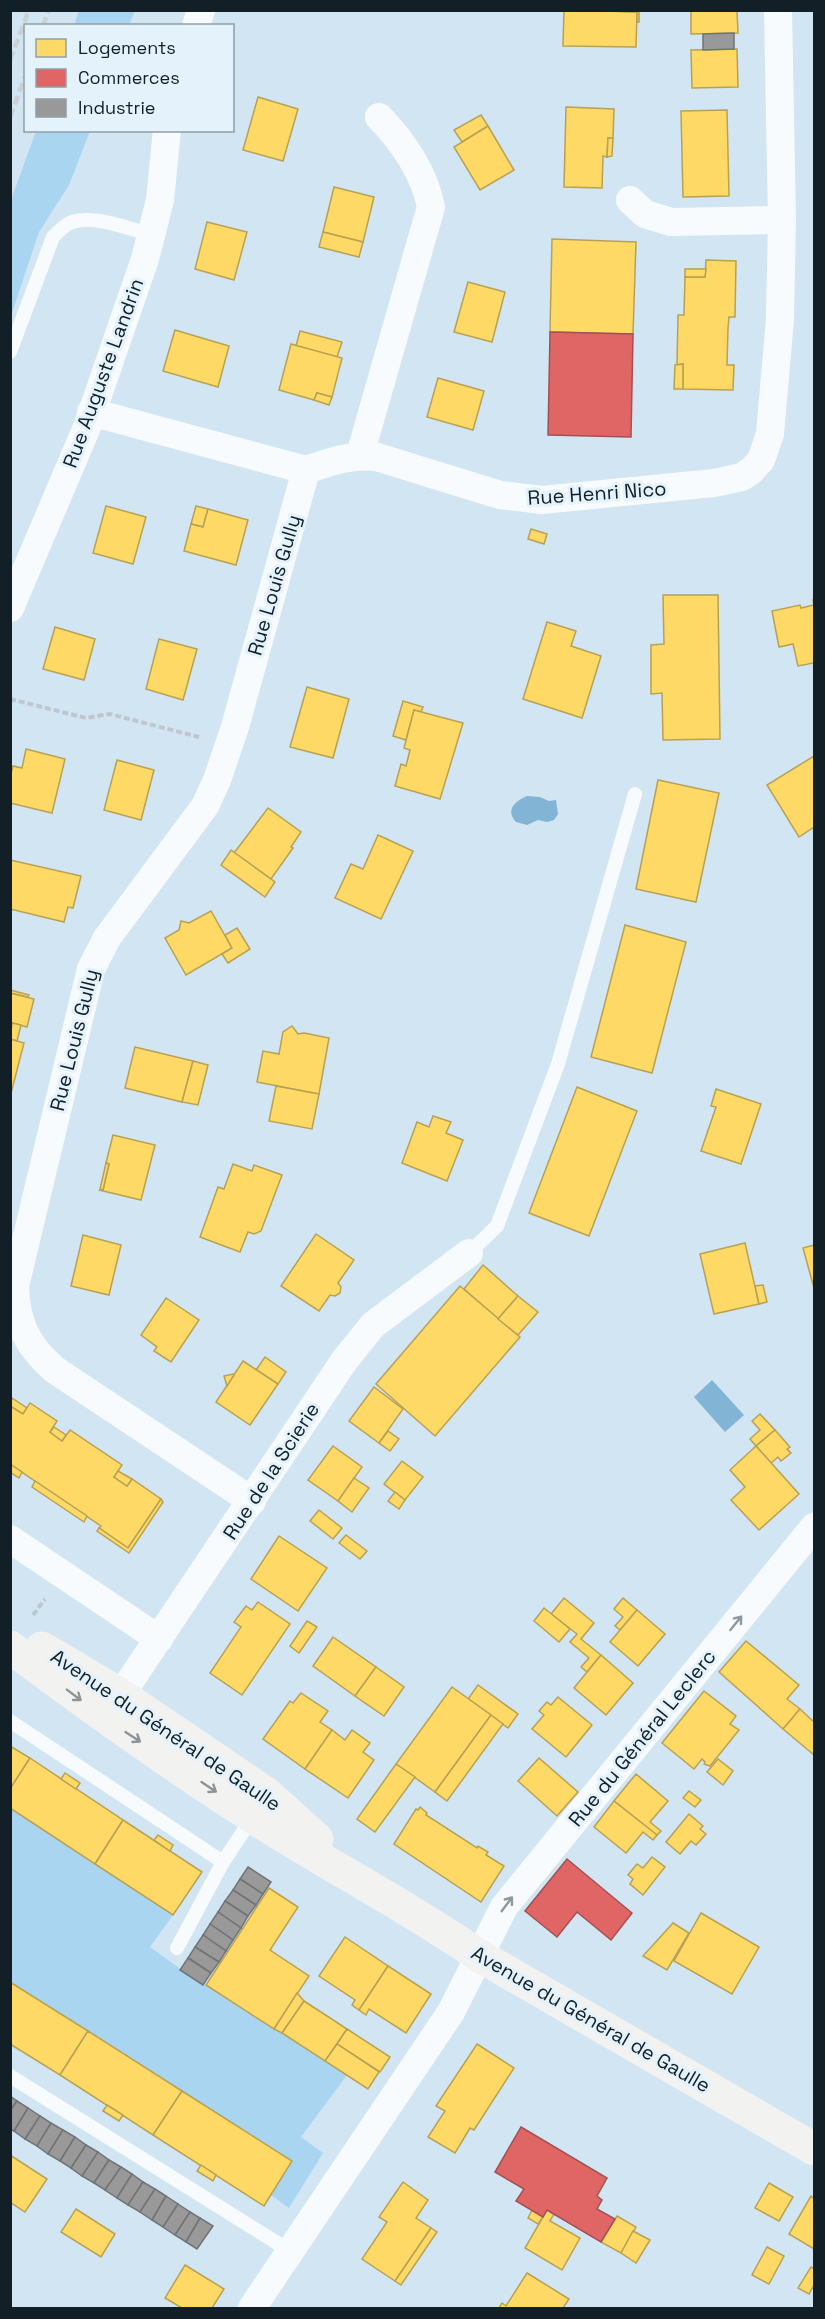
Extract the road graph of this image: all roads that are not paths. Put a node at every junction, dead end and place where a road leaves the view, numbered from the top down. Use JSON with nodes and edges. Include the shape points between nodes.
{"nodes":[{"id":1,"x":778,"y":10,"type":"edge"},
{"id":2,"x":379,"y":117,"type":"dead end"},
{"id":3,"x":167,"y":132,"type":"edge"},
{"id":4,"x":630,"y":200,"type":"dead end"},
{"id":5,"x":782,"y":220,"type":"junction"},
{"id":6,"x":153,"y":235,"type":"junction"},
{"id":7,"x":10,"y":352,"type":"edge"},
{"id":8,"x":91,"y":412,"type":"junction"},
{"id":9,"x":360,"y":455,"type":"junction"},
{"id":10,"x":306,"y":470,"type":"junction"},
{"id":11,"x":10,"y":608,"type":"edge"},
{"id":12,"x":635,"y":794,"type":"dead end"},
{"id":13,"x":469,"y":1253,"type":"joint"},
{"id":14,"x":252,"y":1501,"type":"junction"},
{"id":15,"x":814,"y":1527,"type":"edge"},
{"id":16,"x":10,"y":1539,"type":"edge"},
{"id":17,"x":10,"y":1629,"type":"edge"},
{"id":18,"x":159,"y":1639,"type":"junction"},
{"id":19,"x":10,"y":1647,"type":"edge"},
{"id":20,"x":113,"y":1707,"type":"junction"},
{"id":21,"x":10,"y":1721,"type":"edge"},
{"id":22,"x":253,"y":1817,"type":"junction"},
{"id":23,"x":223,"y":1862,"type":"junction"},
{"id":24,"x":369,"y":1887,"type":"junction"},
{"id":25,"x":177,"y":1948,"type":"dead end"},
{"id":26,"x":478,"y":1955,"type":"junction"},
{"id":27,"x":10,"y":2076,"type":"edge"},
{"id":28,"x":814,"y":2149,"type":"edge"},
{"id":29,"x":290,"y":2251,"type":"junction"},
{"id":30,"x":252,"y":2308,"type":"edge"}],
"edges":[{"from":1,"to":5,"type":"street","name":"Rue Henri Nico"},
{"from":2,"to":9,"type":"street","via":[[400,142],[424,183],[431,207]]},
{"from":3,"to":6,"type":"street","name":"Rue Auguste Landrin"},
{"from":4,"to":5,"type":"street","via":[[645,214],[671,222]]},
{"from":5,"to":9,"type":"street","name":"Rue Henri Nico","via":[[780,319],[770,434],[761,460],[742,477],[681,487],[520,499]]},
{"from":6,"to":7,"type":"lane","via":[[87,221],[62,227],[53,237]]},
{"from":6,"to":8,"type":"street","name":"Rue Auguste Landrin"},
{"from":8,"to":10,"type":"street"},
{"from":8,"to":11,"type":"street","name":"Rue Auguste Landrin"},
{"from":9,"to":10,"type":"street","name":"Rue Henri Nico"},
{"from":10,"to":14,"type":"street","name":"Rue Louis Gully","via":[[217,780],[205,806],[107,938],[90,969],[15,1286],[15,1307],[39,1356]]},
{"from":12,"to":13,"type":"lane","via":[[558,1064],[497,1226]]},
{"from":13,"to":14,"type":"street","name":"Rue de la Scierie","via":[[373,1325],[344,1361]]},
{"from":14,"to":18,"type":"street","name":"Rue de la Scierie"},
{"from":26,"to":15,"type":"street","name":"Rue du Général Leclerc","one_way":true,"via":[[504,1907]]},
{"from":16,"to":18,"type":"street"},
{"from":17,"to":20,"type":"main road","name":"Avenue du Général de Gaulle"},
{"from":18,"to":20,"type":"street","name":"Rue de la Scierie"},
{"from":19,"to":20,"type":"main road","name":"Avenue du Général de Gaulle","one_way":true},
{"from":20,"to":22,"type":"main road","name":"Avenue du Général de Gaulle","one_way":true},
{"from":20,"to":24,"type":"main road","name":"Avenue du Général de Gaulle","via":[[267,1794]]},
{"from":21,"to":23,"type":"lane"},
{"from":22,"to":23,"type":"lane"},
{"from":22,"to":24,"type":"main road","name":"Avenue du Général de Gaulle"},
{"from":23,"to":25,"type":"lane"},
{"from":24,"to":26,"type":"main road","name":"Avenue du Général de Gaulle"},
{"from":26,"to":28,"type":"main road","name":"Avenue du Général de Gaulle"},
{"from":26,"to":29,"type":"street","name":"Rue du Général Leclerc","via":[[451,2012]]},
{"from":27,"to":29,"type":"lane"},
{"from":29,"to":30,"type":"street","name":"Rue du Général Leclerc"}]}
